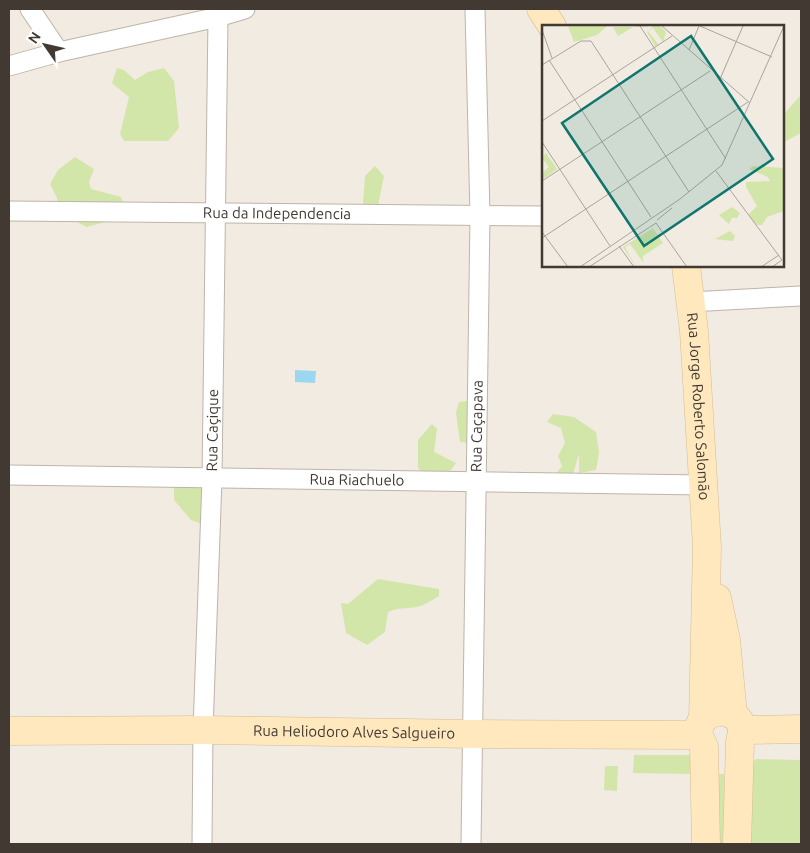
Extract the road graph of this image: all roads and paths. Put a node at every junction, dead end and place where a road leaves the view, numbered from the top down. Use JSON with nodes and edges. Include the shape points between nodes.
{"nodes":[{"id":1,"x":30,"y":9,"type":"edge"},
{"id":2,"x":245,"y":9,"type":"edge"},
{"id":3,"x":476,"y":9,"type":"edge"},
{"id":4,"x":541,"y":9,"type":"edge"},
{"id":5,"x":218,"y":17,"type":"junction"},
{"id":6,"x":551,"y":25,"type":"edge"},
{"id":7,"x":59,"y":52,"type":"junction"},
{"id":8,"x":9,"y":66,"type":"edge"},
{"id":9,"x":9,"y":211,"type":"edge"},
{"id":10,"x":216,"y":214,"type":"junction"},
{"id":11,"x":480,"y":216,"type":"junction"},
{"id":12,"x":542,"y":216,"type":"edge"},
{"id":13,"x":686,"y":268,"type":"edge"},
{"id":14,"x":801,"y":296,"type":"edge"},
{"id":15,"x":690,"y":302,"type":"junction"},
{"id":16,"x":9,"y":475,"type":"edge"},
{"id":17,"x":212,"y":479,"type":"junction"},
{"id":18,"x":476,"y":480,"type":"junction"},
{"id":19,"x":704,"y":485,"type":"junction"},
{"id":20,"x":707,"y":547,"type":"junction"},
{"id":21,"x":738,"y":729,"type":"junction"},
{"id":22,"x":801,"y":729,"type":"edge"},
{"id":23,"x":203,"y":730,"type":"junction"},
{"id":24,"x":9,"y":731,"type":"edge"},
{"id":25,"x":473,"y":734,"type":"junction"},
{"id":26,"x":702,"y":734,"type":"junction"},
{"id":27,"x":202,"y":844,"type":"edge"},
{"id":28,"x":471,"y":844,"type":"edge"},
{"id":29,"x":706,"y":844,"type":"edge"},
{"id":30,"x":736,"y":844,"type":"edge"}],
"edges":[{"from":1,"to":7,"type":"street"},
{"from":2,"to":5,"type":"street"},
{"from":3,"to":11,"type":"street","name":"Rua Caçapava"},
{"from":4,"to":6,"type":"main road"},
{"from":5,"to":7,"type":"street"},
{"from":5,"to":10,"type":"street","name":"Rua Caçique"},
{"from":7,"to":8,"type":"street"},
{"from":9,"to":10,"type":"street","name":"Rua da Independencia"},
{"from":10,"to":11,"type":"street","name":"Rua da Independencia"},
{"from":10,"to":17,"type":"street","name":"Rua Caçique"},
{"from":11,"to":12,"type":"street","name":"Rua da Independencia"},
{"from":11,"to":18,"type":"street","name":"Rua Caçapava"},
{"from":13,"to":15,"type":"main road","name":"Rua Jorge Roberto Salomão"},
{"from":14,"to":15,"type":"street"},
{"from":15,"to":19,"type":"main road","name":"Rua Jorge Roberto Salomão"},
{"from":16,"to":17,"type":"street","name":"Rua Riachuelo"},
{"from":17,"to":18,"type":"street","name":"Rua Riachuelo"},
{"from":17,"to":23,"type":"street","name":"Rua Caçique"},
{"from":18,"to":19,"type":"street","name":"Rua Riachuelo"},
{"from":18,"to":25,"type":"street","name":"Rua Caçapava"},
{"from":19,"to":20,"type":"main road","name":"Rua Jorge Roberto Salomão"},
{"from":20,"to":21,"type":"main road","name":"Rua Jorge Roberto Salomão","via":[[726,640]]},
{"from":20,"to":26,"type":"main road","name":"Rua Jorge Roberto Salomão"},
{"from":21,"to":22,"type":"main road"},
{"from":21,"to":26,"type":"main road","via":[[724,711],[716,712],[708,715]]},
{"from":21,"to":26,"type":"main road","via":[[734,749],[727,753],[711,752]]},
{"from":21,"to":30,"type":"main road","name":"Rua Jorge Roberto Salomão"},
{"from":23,"to":24,"type":"main road","name":"Rua Heliodoro Alves Salgueiro"},
{"from":23,"to":25,"type":"main road","name":"Rua Heliodoro Alves Salgueiro"},
{"from":23,"to":27,"type":"street","name":"Rua Caçique"},
{"from":25,"to":26,"type":"main road","name":"Rua Heliodoro Alves Salgueiro"},
{"from":25,"to":28,"type":"street","name":"Rua Caçapava"},
{"from":26,"to":29,"type":"main road","name":"Rua Jorge Roberto Salomão"}]}
